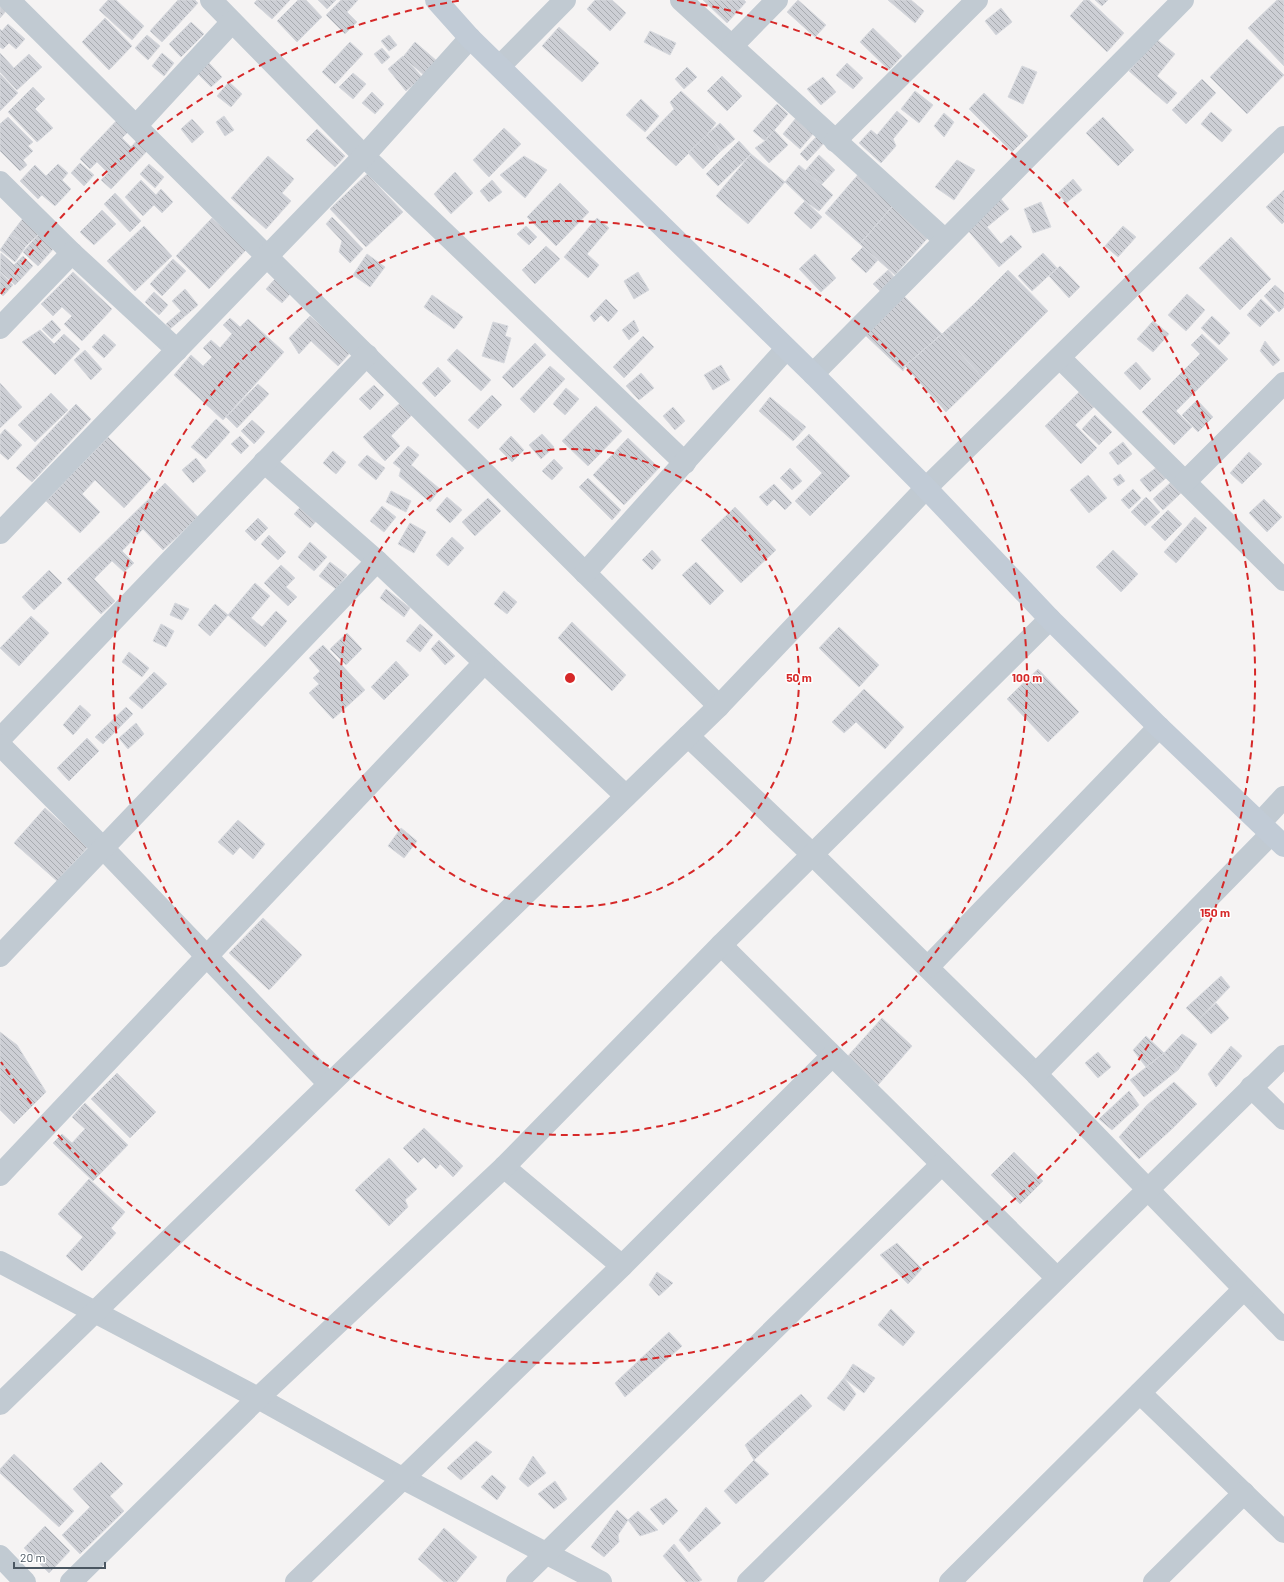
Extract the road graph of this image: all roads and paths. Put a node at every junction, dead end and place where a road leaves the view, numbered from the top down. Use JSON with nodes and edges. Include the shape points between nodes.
{"nodes":[{"id":1,"x":211,"y":0,"type":"edge"},
{"id":2,"x":436,"y":0,"type":"edge"},
{"id":3,"x":565,"y":0,"type":"edge"},
{"id":4,"x":681,"y":0,"type":"edge"},
{"id":5,"x":777,"y":0,"type":"edge"},
{"id":6,"x":977,"y":0,"type":"edge"},
{"id":7,"x":1183,"y":0,"type":"edge"},
{"id":8,"x":17,"y":3,"type":"edge"},
{"id":9,"x":232,"y":22,"type":"junction"},
{"id":10,"x":470,"y":38,"type":"junction"},
{"id":11,"x":732,"y":46,"type":"junction"},
{"id":12,"x":500,"y":66,"type":"junction"},
{"id":13,"x":136,"y":126,"type":"junction"},
{"id":14,"x":1284,"y":137,"type":"edge"},
{"id":15,"x":836,"y":141,"type":"junction"},
{"id":16,"x":364,"y":156,"type":"junction"},
{"id":17,"x":0,"y":182,"type":"edge"},
{"id":18,"x":945,"y":240,"type":"junction"},
{"id":19,"x":72,"y":253,"type":"junction"},
{"id":20,"x":267,"y":257,"type":"junction"},
{"id":21,"x":0,"y":328,"type":"edge"},
{"id":22,"x":786,"y":349,"type":"junction"},
{"id":23,"x":177,"y":350,"type":"junction"},
{"id":24,"x":367,"y":355,"type":"junction"},
{"id":25,"x":1060,"y":358,"type":"junction"},
{"id":26,"x":813,"y":374,"type":"junction"},
{"id":27,"x":1284,"y":383,"type":"edge"},
{"id":28,"x":264,"y":462,"type":"junction"},
{"id":29,"x":685,"y":463,"type":"junction"},
{"id":30,"x":1185,"y":482,"type":"junction"},
{"id":31,"x":926,"y":488,"type":"junction"},
{"id":32,"x":0,"y":533,"type":"edge"},
{"id":33,"x":377,"y":561,"type":"junction"},
{"id":34,"x":586,"y":573,"type":"junction"},
{"id":35,"x":1284,"y":580,"type":"edge"},
{"id":36,"x":1050,"y":619,"type":"junction"},
{"id":37,"x":484,"y":663,"type":"junction"},
{"id":38,"x":719,"y":706,"type":"junction"},
{"id":39,"x":1159,"y":727,"type":"junction"},
{"id":40,"x":688,"y":736,"type":"junction"},
{"id":41,"x":0,"y":739,"type":"edge"},
{"id":42,"x":0,"y":745,"type":"edge"},
{"id":43,"x":626,"y":796,"type":"junction"},
{"id":44,"x":1284,"y":798,"type":"edge"},
{"id":45,"x":1272,"y":834,"type":"edge"},
{"id":46,"x":103,"y":848,"type":"junction"},
{"id":47,"x":813,"y":855,"type":"junction"},
{"id":48,"x":720,"y":945,"type":"junction"},
{"id":49,"x":0,"y":956,"type":"edge"},
{"id":50,"x":207,"y":956,"type":"junction"},
{"id":51,"x":928,"y":967,"type":"junction"},
{"id":52,"x":832,"y":1056,"type":"junction"},
{"id":53,"x":1284,"y":1056,"type":"edge"},
{"id":54,"x":1036,"y":1074,"type":"junction"},
{"id":55,"x":329,"y":1084,"type":"junction"},
{"id":56,"x":1251,"y":1087,"type":"junction"},
{"id":57,"x":1284,"y":1119,"type":"edge"},
{"id":58,"x":942,"y":1164,"type":"junction"},
{"id":59,"x":504,"y":1167,"type":"junction"},
{"id":60,"x":0,"y":1175,"type":"edge"},
{"id":61,"x":1148,"y":1191,"type":"junction"},
{"id":62,"x":0,"y":1262,"type":"edge"},
{"id":63,"x":622,"y":1266,"type":"junction"},
{"id":64,"x":1057,"y":1278,"type":"junction"},
{"id":65,"x":1244,"y":1289,"type":"junction"},
{"id":66,"x":94,"y":1313,"type":"junction"},
{"id":67,"x":1284,"y":1330,"type":"edge"},
{"id":68,"x":1140,"y":1393,"type":"junction"},
{"id":69,"x":258,"y":1398,"type":"junction"},
{"id":70,"x":0,"y":1404,"type":"edge"},
{"id":71,"x":402,"y":1478,"type":"junction"},
{"id":72,"x":1244,"y":1493,"type":"junction"},
{"id":73,"x":1284,"y":1532,"type":"edge"},
{"id":74,"x":546,"y":1553,"type":"junction"},
{"id":75,"x":0,"y":1556,"type":"edge"},
{"id":76,"x":25,"y":1582,"type":"edge"},
{"id":77,"x":71,"y":1582,"type":"edge"},
{"id":78,"x":296,"y":1582,"type":"edge"},
{"id":79,"x":517,"y":1582,"type":"edge"},
{"id":80,"x":601,"y":1582,"type":"edge"},
{"id":81,"x":748,"y":1582,"type":"edge"},
{"id":82,"x":950,"y":1582,"type":"edge"},
{"id":83,"x":1154,"y":1582,"type":"edge"}],
"edges":[{"from":1,"to":9,"type":"street"},
{"from":2,"to":10,"type":"street"},
{"from":3,"to":12,"type":"street"},
{"from":4,"to":11,"type":"street"},
{"from":5,"to":11,"type":"street"},
{"from":6,"to":15,"type":"street"},
{"from":7,"to":18,"type":"street"},
{"from":8,"to":13,"type":"street"},
{"from":9,"to":13,"type":"street"},
{"from":9,"to":16,"type":"street"},
{"from":10,"to":12,"type":"street"},
{"from":10,"to":16,"type":"street"},
{"from":11,"to":15,"type":"street"},
{"from":12,"to":22,"type":"street"},
{"from":13,"to":20,"type":"street"},
{"from":14,"to":25,"type":"street"},
{"from":15,"to":18,"type":"street"},
{"from":16,"to":20,"type":"street"},
{"from":16,"to":29,"type":"street"},
{"from":17,"to":19,"type":"street"},
{"from":18,"to":26,"type":"street"},
{"from":19,"to":21,"type":"street"},
{"from":19,"to":23,"type":"street"},
{"from":20,"to":23,"type":"street"},
{"from":20,"to":24,"type":"street"},
{"from":22,"to":26,"type":"street"},
{"from":22,"to":29,"type":"street"},
{"from":23,"to":32,"type":"street"},
{"from":24,"to":28,"type":"street"},
{"from":24,"to":34,"type":"street"},
{"from":25,"to":30,"type":"street"},
{"from":25,"to":31,"type":"street"},
{"from":26,"to":31,"type":"street"},
{"from":27,"to":30,"type":"street"},
{"from":28,"to":33,"type":"street"},
{"from":28,"to":41,"type":"street"},
{"from":29,"to":34,"type":"street"},
{"from":30,"to":35,"type":"street"},
{"from":31,"to":36,"type":"street"},
{"from":31,"to":38,"type":"street"},
{"from":33,"to":37,"type":"street"},
{"from":33,"to":46,"type":"street"},
{"from":34,"to":38,"type":"street"},
{"from":36,"to":39,"type":"street"},
{"from":36,"to":47,"type":"street"},
{"from":37,"to":43,"type":"street"},
{"from":37,"to":50,"type":"street"},
{"from":38,"to":40,"type":"street"},
{"from":39,"to":45,"type":"street"},
{"from":39,"to":51,"type":"street"},
{"from":40,"to":43,"type":"street"},
{"from":40,"to":47,"type":"street"},
{"from":42,"to":46,"type":"street"},
{"from":43,"to":55,"type":"street"},
{"from":44,"to":45,"type":"street"},
{"from":45,"to":54,"type":"street"},
{"from":46,"to":49,"type":"street"},
{"from":46,"to":50,"type":"street"},
{"from":47,"to":48,"type":"street"},
{"from":47,"to":51,"type":"street"},
{"from":48,"to":52,"type":"street"},
{"from":48,"to":59,"type":"street"},
{"from":50,"to":55,"type":"street"},
{"from":50,"to":60,"type":"street"},
{"from":51,"to":54,"type":"street"},
{"from":52,"to":58,"type":"street"},
{"from":52,"to":63,"type":"street"},
{"from":53,"to":56,"type":"street"},
{"from":54,"to":61,"type":"street"},
{"from":55,"to":66,"type":"street"},
{"from":56,"to":57,"type":"street"},
{"from":56,"to":61,"type":"street"},
{"from":58,"to":64,"type":"street"},
{"from":58,"to":74,"type":"street"},
{"from":59,"to":63,"type":"street"},
{"from":59,"to":69,"type":"street"},
{"from":61,"to":64,"type":"street"},
{"from":61,"to":65,"type":"street"},
{"from":62,"to":66,"type":"street"},
{"from":63,"to":71,"type":"street"},
{"from":64,"to":81,"type":"street"},
{"from":65,"to":67,"type":"street"},
{"from":65,"to":68,"type":"street"},
{"from":66,"to":69,"type":"street"},
{"from":66,"to":70,"type":"street"},
{"from":68,"to":72,"type":"street"},
{"from":68,"to":82,"type":"street"},
{"from":69,"to":71,"type":"street"},
{"from":69,"to":77,"type":"street"},
{"from":71,"to":74,"type":"street"},
{"from":71,"to":78,"type":"street"},
{"from":72,"to":73,"type":"street"},
{"from":72,"to":83,"type":"street"},
{"from":74,"to":79,"type":"street"},
{"from":74,"to":80,"type":"street"},
{"from":75,"to":76,"type":"street"}]}
